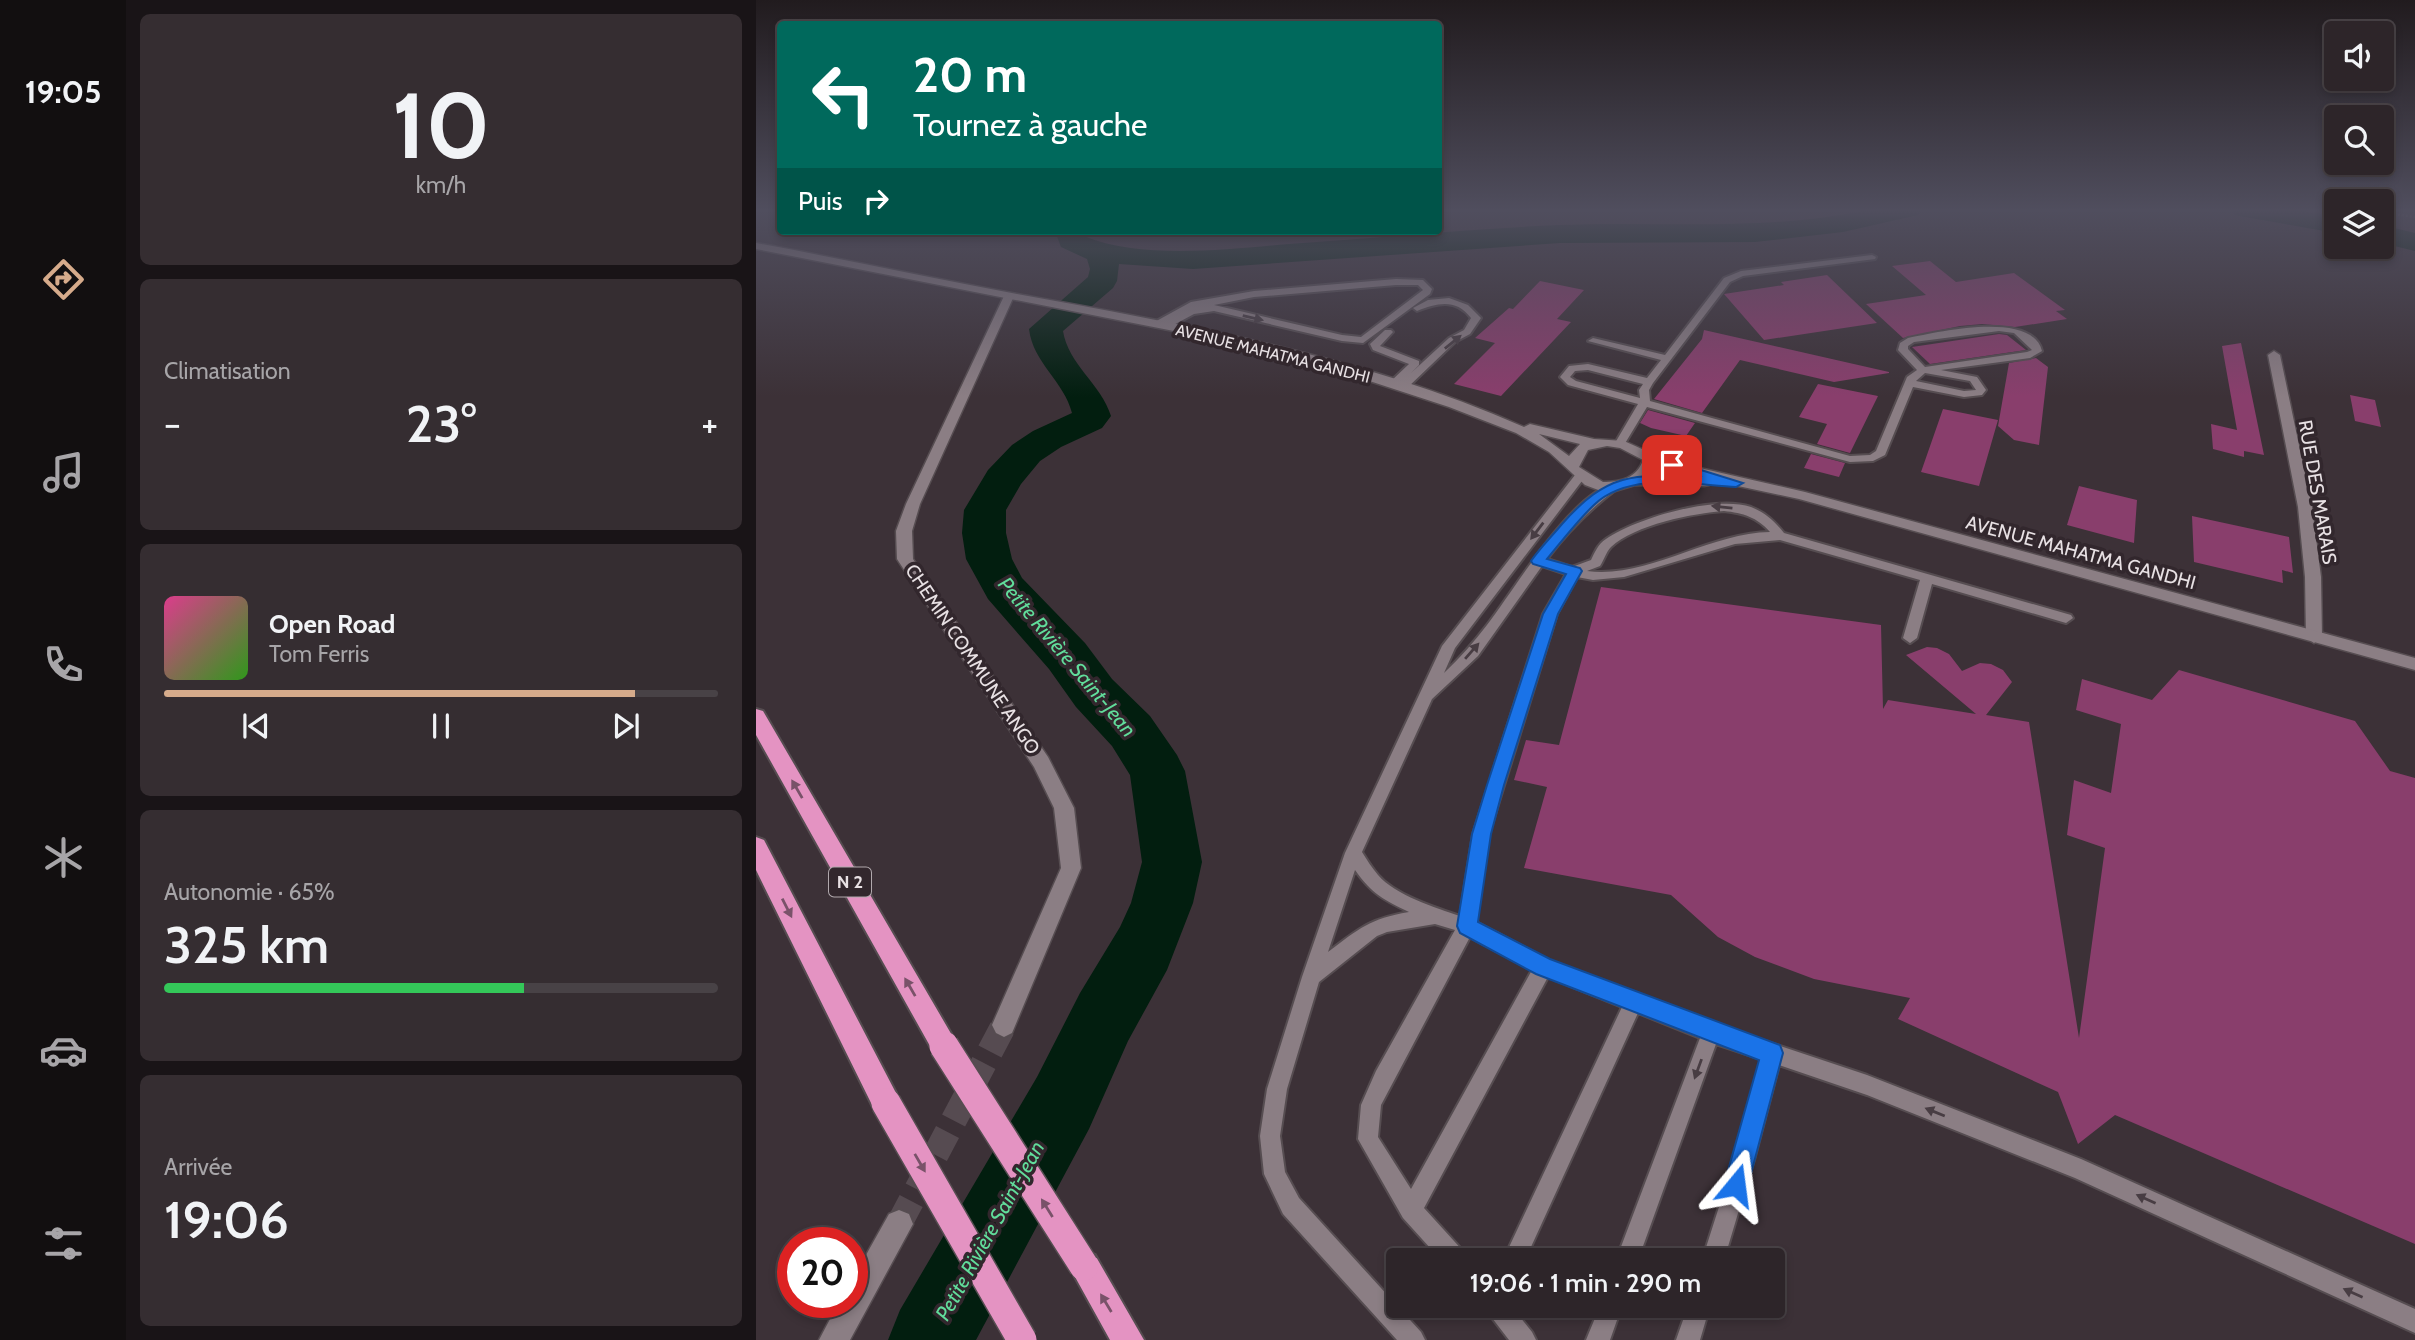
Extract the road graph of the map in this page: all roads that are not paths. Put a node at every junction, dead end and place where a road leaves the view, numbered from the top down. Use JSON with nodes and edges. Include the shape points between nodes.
{"nodes":[{"id":1,"x":885,"y":272,"type":"edge"},
{"id":2,"x":1760,"y":272,"type":"edge"},
{"id":3,"x":1009,"y":296,"type":"junction"},
{"id":4,"x":1161,"y":325,"type":"junction"},
{"id":5,"x":1593,"y":341,"type":"dead end"},
{"id":6,"x":2274,"y":355,"type":"dead end"},
{"id":7,"x":1667,"y":358,"type":"junction"},
{"id":8,"x":1923,"y":370,"type":"junction"},
{"id":9,"x":1649,"y":382,"type":"junction"},
{"id":10,"x":1910,"y":383,"type":"junction"},
{"id":11,"x":1398,"y":385,"type":"junction"},
{"id":12,"x":1645,"y":402,"type":"junction"},
{"id":13,"x":1507,"y":423,"type":"junction"},
{"id":14,"x":1594,"y":443,"type":"junction"},
{"id":15,"x":1620,"y":443,"type":"junction"},
{"id":16,"x":1650,"y":459,"type":"junction"},
{"id":17,"x":1576,"y":472,"type":"junction"},
{"id":18,"x":1634,"y":481,"type":"junction"},
{"id":19,"x":1736,"y":483,"type":"junction"},
{"id":20,"x":1614,"y":486,"type":"junction"},
{"id":21,"x":1780,"y":536,"type":"junction"},
{"id":22,"x":1538,"y":561,"type":"junction"},
{"id":23,"x":1574,"y":571,"type":"junction"},
{"id":24,"x":1927,"y":577,"type":"junction"},
{"id":25,"x":2066,"y":618,"type":"dead end"},
{"id":26,"x":2314,"y":637,"type":"junction"},
{"id":27,"x":1910,"y":638,"type":"dead end"},
{"id":28,"x":2415,"y":664,"type":"edge"},
{"id":29,"x":1424,"y":700,"type":"junction"},
{"id":30,"x":756,"y":717,"type":"edge"},
{"id":31,"x":756,"y":847,"type":"edge"},
{"id":32,"x":1353,"y":853,"type":"junction"},
{"id":33,"x":1436,"y":916,"type":"junction"},
{"id":34,"x":1467,"y":926,"type":"junction"},
{"id":35,"x":1544,"y":967,"type":"junction"},
{"id":36,"x":1311,"y":977,"type":"junction"},
{"id":37,"x":1633,"y":1002,"type":"junction"},
{"id":38,"x":1004,"y":1025,"type":"tunnel mouth"},
{"id":39,"x":1711,"y":1032,"type":"junction"},
{"id":40,"x":1772,"y":1053,"type":"junction"},
{"id":41,"x":1411,"y":1210,"type":"junction"},
{"id":42,"x":899,"y":1224,"type":"tunnel mouth"},
{"id":43,"x":1445,"y":1248,"type":"edge"},
{"id":44,"x":1520,"y":1248,"type":"edge"},
{"id":45,"x":1631,"y":1248,"type":"edge"},
{"id":46,"x":1717,"y":1248,"type":"edge"},
{"id":47,"x":1507,"y":1318,"type":"edge"},
{"id":48,"x":1606,"y":1318,"type":"edge"},
{"id":49,"x":1695,"y":1318,"type":"edge"},
{"id":50,"x":2415,"y":1321,"type":"edge"},
{"id":51,"x":834,"y":1340,"type":"edge"},
{"id":52,"x":1023,"y":1340,"type":"edge"},
{"id":53,"x":1128,"y":1340,"type":"edge"},
{"id":54,"x":1413,"y":1340,"type":"edge"},
{"id":55,"x":1524,"y":1340,"type":"edge"},
{"id":56,"x":1598,"y":1340,"type":"edge"},
{"id":57,"x":1688,"y":1340,"type":"edge"}],
"edges":[{"from":1,"to":3,"type":"main road","name":"AVENUE MAHATMA GANDHI"},
{"from":2,"to":7,"type":"lane","via":[[1727,280]]},
{"from":3,"to":4,"type":"main road","name":"AVENUE MAHATMA GANDHI"},
{"from":3,"to":38,"type":"main road","name":"CHEMIN COMMUNE ANGO","via":[[904,531],[905,559],[1041,762],[1064,808],[1071,868]]},
{"from":4,"to":4,"type":"lane","one_way":true,"via":[[1214,308],[1363,340],[1427,289],[1420,282],[1396,282],[1254,294],[1191,305]]},
{"from":4,"to":11,"type":"main road","name":"AVENUE MAHATMA GANDHI"},
{"from":5,"to":7,"type":"lane"},
{"from":6,"to":26,"type":"main road","name":"RUE DES MARAIS","via":[[2305,507]]},
{"from":7,"to":9,"type":"lane"},
{"from":8,"to":8,"type":"lane","via":[[2030,355],[2036,346],[2017,331],[1999,328],[1911,340],[1903,350]]},
{"from":8,"to":10,"type":"lane"},
{"from":8,"to":10,"type":"lane","via":[[1973,379],[1980,390],[1964,394]]},
{"from":9,"to":12,"type":"lane"},
{"from":9,"to":12,"type":"lane","via":[[1588,367],[1572,368],[1565,377],[1572,383]]},
{"from":10,"to":12,"type":"lane","via":[[1881,453],[1862,460]]},
{"from":11,"to":11,"type":"lane","one_way":true,"via":[[1467,332],[1476,318],[1474,312],[1448,302],[1427,301],[1382,337],[1376,348],[1416,363]]},
{"from":11,"to":13,"type":"main road","name":"AVENUE MAHATMA GANDHI"},
{"from":12,"to":15,"type":"lane"},
{"from":13,"to":14,"type":"main road","name":"AVENUE MAHATMA GANDHI"},
{"from":13,"to":17,"type":"main road","name":"AVENUE MAHATMA GANDHI","via":[[1544,442]]},
{"from":14,"to":15,"type":"main road"},
{"from":14,"to":17,"type":"main road","via":[[1575,455]]},
{"from":15,"to":16,"type":"main road"},
{"from":16,"to":18,"type":"main road","via":[[1646,472]]},
{"from":16,"to":19,"type":"main road","name":"AVENUE MAHATMA GANDHI"},
{"from":17,"to":20,"type":"main road","via":[[1588,482]]},
{"from":17,"to":29,"type":"lane","one_way":true,"via":[[1449,646]]},
{"from":18,"to":19,"type":"main road","name":"AVENUE MAHATMA GANDHI"},
{"from":18,"to":20,"type":"main road"},
{"from":19,"to":26,"type":"main road","name":"AVENUE MAHATMA GANDHI","via":[[1800,495]]},
{"from":20,"to":22,"type":"lane","via":[[1590,501]]},
{"from":21,"to":23,"type":"lane","via":[[1738,537],[1656,567],[1611,575]]},
{"from":21,"to":23,"type":"lane","one_way":true,"via":[[1765,517],[1714,505],[1621,535],[1603,548],[1596,563]]},
{"from":21,"to":24,"type":"lane"},
{"from":22,"to":23,"type":"lane"},
{"from":29,"to":22,"type":"lane","one_way":true,"via":[[1473,652]]},
{"from":23,"to":34,"type":"lane","via":[[1550,614],[1481,834]]},
{"from":24,"to":25,"type":"lane"},
{"from":24,"to":27,"type":"lane"},
{"from":26,"to":28,"type":"main road","name":"AVENUE MAHATMA GANDHI"},
{"from":29,"to":32,"type":"lane"},
{"from":53,"to":30,"type":"highway","number":"N 2","one_way":true,"bridge":true,"via":[[944,1046]]},
{"from":31,"to":52,"type":"highway","one_way":true,"bridge":true,"via":[[886,1103]]},
{"from":32,"to":33,"type":"lane","via":[[1386,893]]},
{"from":32,"to":36,"type":"lane"},
{"from":33,"to":34,"type":"lane"},
{"from":33,"to":36,"type":"lane","via":[[1371,930]]},
{"from":34,"to":35,"type":"lane"},
{"from":34,"to":41,"type":"lane","via":[[1371,1105],[1368,1139]]},
{"from":35,"to":37,"type":"lane"},
{"from":35,"to":41,"type":"lane"},
{"from":36,"to":54,"type":"lane","via":[[1277,1088],[1270,1136],[1275,1174],[1292,1206]]},
{"from":37,"to":39,"type":"lane"},
{"from":37,"to":44,"type":"lane"},
{"from":39,"to":40,"type":"lane"},
{"from":39,"to":45,"type":"lane","one_way":true},
{"from":40,"to":46,"type":"lane"},
{"from":50,"to":40,"type":"lane","one_way":true,"via":[[2081,1170],[1867,1085]]},
{"from":41,"to":43,"type":"lane"},
{"from":42,"to":51,"type":"main road"},
{"from":47,"to":55,"type":"lane"},
{"from":48,"to":56,"type":"lane"},
{"from":49,"to":57,"type":"lane"}]}
